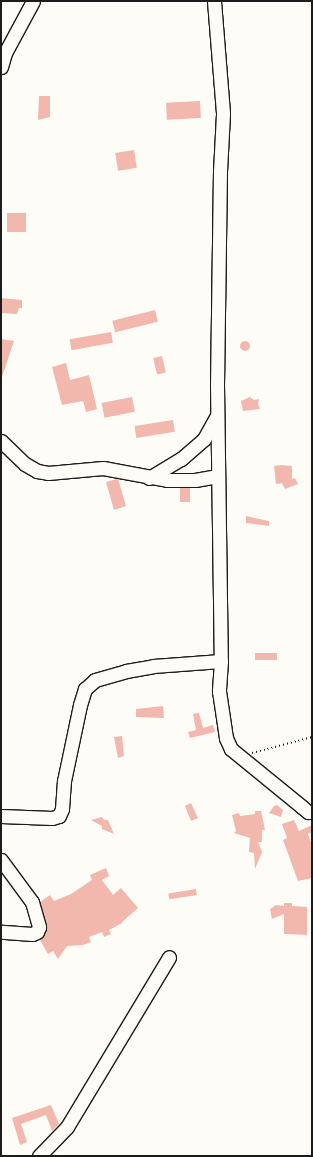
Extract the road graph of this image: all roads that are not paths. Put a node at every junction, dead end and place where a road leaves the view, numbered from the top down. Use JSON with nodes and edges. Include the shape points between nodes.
{"nodes":[{"id":1,"x":33,"y":1,"type":"edge"},
{"id":2,"x":214,"y":1,"type":"edge"},
{"id":3,"x":1,"y":67,"type":"edge"},
{"id":4,"x":218,"y":414,"type":"junction"},
{"id":5,"x":1,"y":441,"type":"edge"},
{"id":6,"x":218,"y":476,"type":"junction"},
{"id":7,"x":149,"y":478,"type":"junction"},
{"id":8,"x":221,"y":661,"type":"junction"},
{"id":9,"x":312,"y":812,"type":"edge"},
{"id":10,"x":1,"y":816,"type":"edge"},
{"id":11,"x":1,"y":860,"type":"edge"},
{"id":12,"x":1,"y":932,"type":"edge"},
{"id":13,"x":169,"y":957,"type":"dead end"},
{"id":14,"x":39,"y":1156,"type":"edge"}],
"edges":[{"from":1,"to":3,"type":"street","via":[[5,53]]},
{"from":2,"to":4,"type":"street","via":[[223,114],[220,170]]},
{"from":4,"to":6,"type":"street"},
{"from":4,"to":7,"type":"street","via":[[204,439],[180,459]]},
{"from":5,"to":7,"type":"street","via":[[25,464],[37,471],[48,473],[103,468]]},
{"from":6,"to":7,"type":"street","via":[[195,480]]},
{"from":6,"to":8,"type":"street"},
{"from":8,"to":9,"type":"street","via":[[219,691],[226,738],[231,749],[308,812]]},
{"from":8,"to":10,"type":"street","via":[[153,666],[95,680],[85,689],[80,705],[59,816]]},
{"from":11,"to":12,"type":"street","via":[[32,902],[39,927],[32,934]]},
{"from":13,"to":14,"type":"street","via":[[67,1127]]}]}
